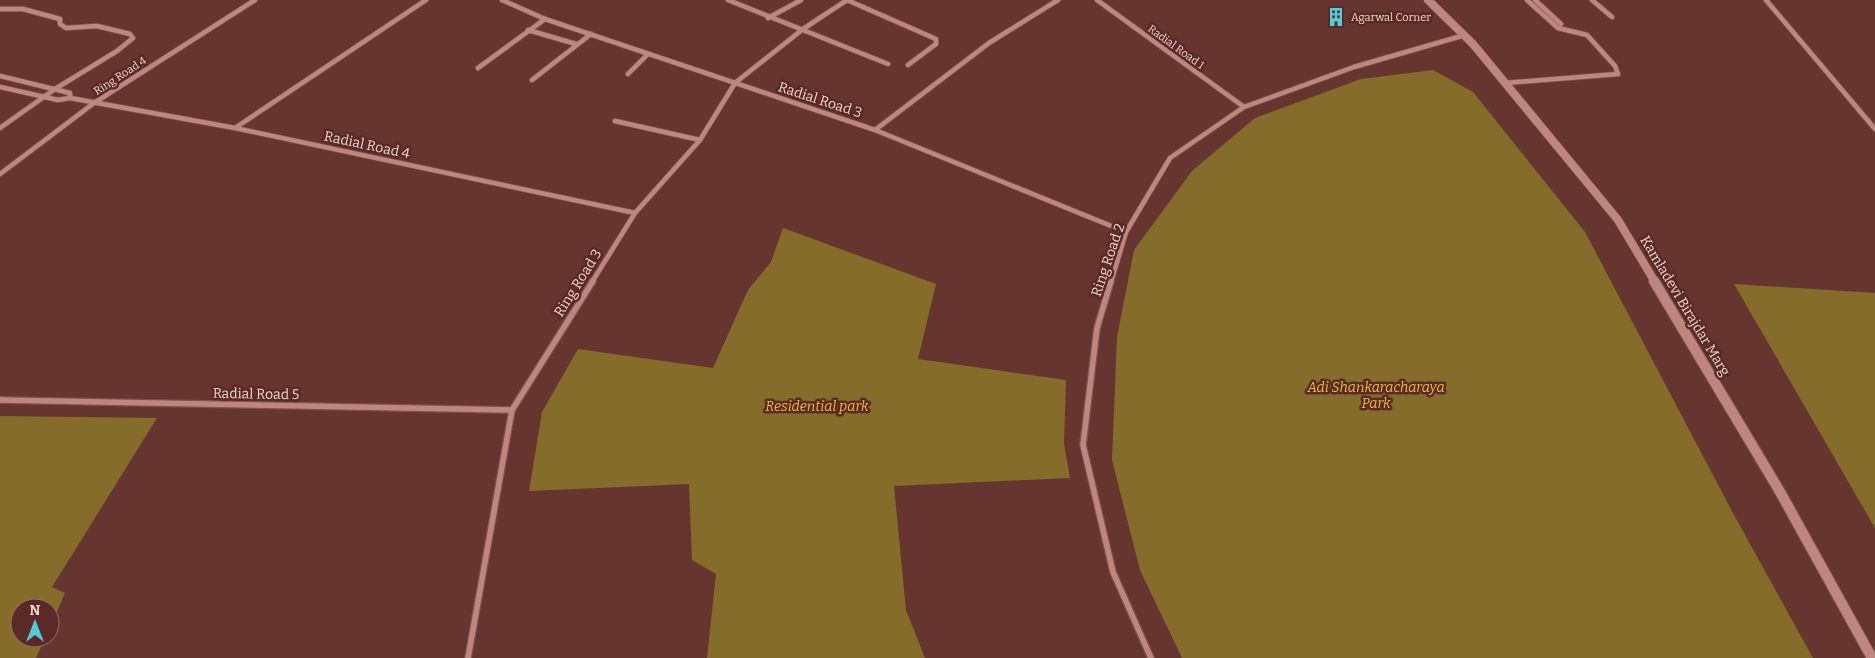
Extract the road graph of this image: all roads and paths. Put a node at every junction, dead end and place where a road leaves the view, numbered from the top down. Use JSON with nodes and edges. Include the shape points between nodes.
{"nodes":[{"id":1,"x":256,"y":0,"type":"edge"},
{"id":2,"x":426,"y":0,"type":"edge"},
{"id":3,"x":502,"y":0,"type":"edge"},
{"id":4,"x":728,"y":0,"type":"edge"},
{"id":5,"x":801,"y":0,"type":"edge"},
{"id":6,"x":847,"y":0,"type":"edge"},
{"id":7,"x":1058,"y":0,"type":"edge"},
{"id":8,"x":1097,"y":0,"type":"edge"},
{"id":9,"x":1428,"y":0,"type":"edge"},
{"id":10,"x":1527,"y":0,"type":"edge"},
{"id":11,"x":1535,"y":0,"type":"edge"},
{"id":12,"x":1592,"y":0,"type":"edge"},
{"id":13,"x":1766,"y":0,"type":"edge"},
{"id":14,"x":0,"y":9,"type":"edge"},
{"id":15,"x":1612,"y":17,"type":"dead end"},
{"id":16,"x":768,"y":18,"type":"junction"},
{"id":17,"x":545,"y":19,"type":"junction"},
{"id":18,"x":1561,"y":24,"type":"dead end"},
{"id":19,"x":803,"y":29,"type":"junction"},
{"id":20,"x":528,"y":30,"type":"junction"},
{"id":21,"x":591,"y":34,"type":"junction"},
{"id":22,"x":1465,"y":36,"type":"junction"},
{"id":23,"x":576,"y":44,"type":"junction"},
{"id":24,"x":648,"y":54,"type":"junction"},
{"id":25,"x":888,"y":64,"type":"dead end"},
{"id":26,"x":908,"y":65,"type":"dead end"},
{"id":27,"x":478,"y":68,"type":"dead end"},
{"id":28,"x":628,"y":74,"type":"dead end"},
{"id":29,"x":0,"y":76,"type":"edge"},
{"id":30,"x":532,"y":80,"type":"dead end"},
{"id":31,"x":1506,"y":83,"type":"junction"},
{"id":32,"x":734,"y":84,"type":"junction"},
{"id":33,"x":37,"y":86,"type":"junction"},
{"id":34,"x":0,"y":87,"type":"edge"},
{"id":35,"x":55,"y":89,"type":"junction"},
{"id":36,"x":26,"y":92,"type":"junction"},
{"id":37,"x":43,"y":97,"type":"junction"},
{"id":38,"x":70,"y":98,"type":"junction"},
{"id":39,"x":94,"y":103,"type":"junction"},
{"id":40,"x":1244,"y":107,"type":"junction"},
{"id":41,"x":615,"y":121,"type":"dead end"},
{"id":42,"x":0,"y":128,"type":"edge"},
{"id":43,"x":236,"y":128,"type":"junction"},
{"id":44,"x":1875,"y":129,"type":"edge"},
{"id":45,"x":875,"y":130,"type":"junction"},
{"id":46,"x":700,"y":140,"type":"junction"},
{"id":47,"x":0,"y":174,"type":"edge"},
{"id":48,"x":635,"y":212,"type":"junction"},
{"id":49,"x":1126,"y":232,"type":"junction"},
{"id":50,"x":0,"y":400,"type":"edge"},
{"id":51,"x":512,"y":410,"type":"junction"},
{"id":52,"x":468,"y":658,"type":"edge"},
{"id":53,"x":1151,"y":658,"type":"edge"},
{"id":54,"x":1872,"y":658,"type":"edge"}],
"edges":[{"from":1,"to":39,"type":"street","name":"Ring Road 4"},
{"from":2,"to":43,"type":"street"},
{"from":3,"to":17,"type":"street","name":"Radial Road 3"},
{"from":4,"to":16,"type":"street"},
{"from":5,"to":16,"type":"street"},
{"from":6,"to":19,"type":"street","name":"Ring Road 3"},
{"from":6,"to":26,"type":"street","via":[[936,39],[936,44]]},
{"from":7,"to":45,"type":"street","via":[[989,43]]},
{"from":8,"to":40,"type":"street","name":"Radial Road 1"},
{"from":9,"to":22,"type":"street","name":"Kamladevi Birajdar Marg"},
{"from":10,"to":31,"type":"street","via":[[1558,28],[1587,36],[1615,66],[1618,74]]},
{"from":11,"to":18,"type":"street"},
{"from":12,"to":15,"type":"street"},
{"from":13,"to":44,"type":"street"},
{"from":14,"to":35,"type":"street","via":[[34,11],[60,19],[60,24],[66,28],[97,26],[130,34],[133,38],[118,51]]},
{"from":16,"to":19,"type":"street"},
{"from":17,"to":20,"type":"street"},
{"from":17,"to":21,"type":"street","name":"Radial Road 3"},
{"from":19,"to":25,"type":"street"},
{"from":19,"to":32,"type":"street","name":"Ring Road 3"},
{"from":20,"to":23,"type":"street"},
{"from":20,"to":27,"type":"street"},
{"from":21,"to":23,"type":"street"},
{"from":21,"to":24,"type":"street","name":"Radial Road 3"},
{"from":22,"to":31,"type":"street","name":"Kamladevi Birajdar Marg"},
{"from":22,"to":40,"type":"street","name":"Ring Road 2","via":[[1354,67]]},
{"from":23,"to":30,"type":"street"},
{"from":24,"to":28,"type":"street"},
{"from":24,"to":32,"type":"street","name":"Radial Road 3"},
{"from":29,"to":33,"type":"street"},
{"from":31,"to":54,"type":"street","name":"Kamladevi Birajdar Marg","via":[[1618,220],[1779,490]]},
{"from":32,"to":45,"type":"street","name":"Radial Road 3"},
{"from":32,"to":46,"type":"street","name":"Ring Road 3"},
{"from":33,"to":35,"type":"street"},
{"from":33,"to":36,"type":"street"},
{"from":34,"to":36,"type":"street"},
{"from":35,"to":37,"type":"street"},
{"from":35,"to":38,"type":"street","via":[[70,93]]},
{"from":36,"to":37,"type":"street"},
{"from":37,"to":38,"type":"street"},
{"from":37,"to":42,"type":"street"},
{"from":38,"to":39,"type":"street","name":"Radial Road 4"},
{"from":39,"to":43,"type":"street","name":"Radial Road 4"},
{"from":39,"to":47,"type":"street","name":"Ring Road 4"},
{"from":40,"to":49,"type":"street","name":"Ring Road 2","via":[[1170,158]]},
{"from":41,"to":46,"type":"street"},
{"from":43,"to":48,"type":"street","name":"Radial Road 4"},
{"from":45,"to":49,"type":"street","name":"Radial Road 3"},
{"from":46,"to":48,"type":"street","name":"Ring Road 3"},
{"from":48,"to":51,"type":"street","name":"Ring Road 3"},
{"from":49,"to":53,"type":"street","name":"Ring Road 2","via":[[1097,328],[1083,445],[1113,572]]},
{"from":50,"to":51,"type":"street","name":"Radial Road 5"},
{"from":51,"to":52,"type":"street","name":"Ring Road 3"}]}
